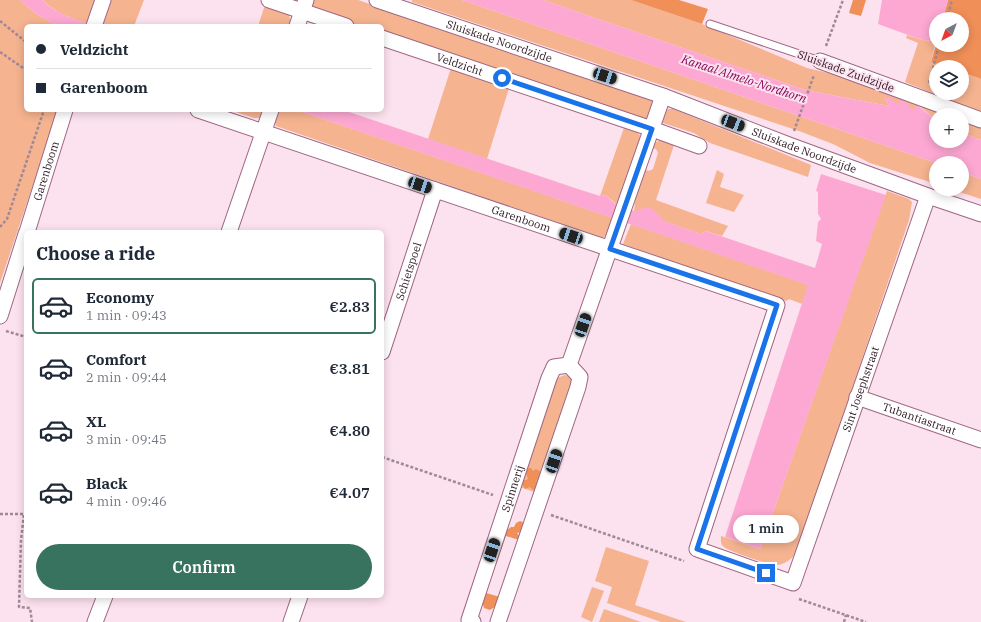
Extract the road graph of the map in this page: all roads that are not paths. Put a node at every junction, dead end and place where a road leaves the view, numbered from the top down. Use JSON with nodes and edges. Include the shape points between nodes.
{"nodes":[{"id":1,"x":269,"y":0,"type":"edge"},
{"id":2,"x":377,"y":0,"type":"edge"},
{"id":3,"x":101,"y":6,"type":"edge"},
{"id":4,"x":304,"y":6,"type":"edge"},
{"id":5,"x":95,"y":24,"type":"edge"},
{"id":6,"x":299,"y":24,"type":"edge"},
{"id":7,"x":342,"y":24,"type":"edge"},
{"id":8,"x":710,"y":24,"type":"dead end"},
{"id":9,"x":384,"y":39,"type":"edge"},
{"id":10,"x":820,"y":61,"type":"joint"},
{"id":11,"x":663,"y":96,"type":"junction"},
{"id":12,"x":64,"y":112,"type":"edge"},
{"id":13,"x":204,"y":112,"type":"edge"},
{"id":14,"x":270,"y":113,"type":"edge"},
{"id":15,"x":981,"y":120,"type":"edge"},
{"id":16,"x":652,"y":129,"type":"junction"},
{"id":17,"x":264,"y":133,"type":"junction"},
{"id":18,"x":699,"y":146,"type":"dead end"},
{"id":19,"x":435,"y":190,"type":"junction"},
{"id":20,"x":928,"y":196,"type":"junction"},
{"id":21,"x":981,"y":214,"type":"edge"},
{"id":22,"x":27,"y":230,"type":"edge"},
{"id":23,"x":230,"y":230,"type":"edge"},
{"id":24,"x":24,"y":239,"type":"edge"},
{"id":25,"x":612,"y":242,"type":"junction"},
{"id":26,"x":0,"y":316,"type":"edge"},
{"id":27,"x":384,"y":346,"type":"edge"},
{"id":28,"x":569,"y":365,"type":"junction"},
{"id":29,"x":857,"y":397,"type":"junction"},
{"id":30,"x":981,"y":440,"type":"edge"},
{"id":31,"x":793,"y":583,"type":"joint"},
{"id":32,"x":104,"y":598,"type":"edge"},
{"id":33,"x":299,"y":598,"type":"edge"},
{"id":34,"x":95,"y":622,"type":"edge"},
{"id":35,"x":291,"y":622,"type":"edge"},
{"id":36,"x":473,"y":622,"type":"edge"},
{"id":37,"x":498,"y":622,"type":"edge"}],
"edges":[{"from":1,"to":4,"type":"street"},
{"from":2,"to":11,"type":"street","name":"Sluiskade Noordzijde"},
{"from":3,"to":5,"type":"street"},
{"from":4,"to":6,"type":"street"},
{"from":4,"to":7,"type":"street"},
{"from":8,"to":10,"type":"lane","name":"Sluiskade Zuidzijde"},
{"from":9,"to":16,"type":"street","name":"Veldzicht"},
{"from":10,"to":15,"type":"street","name":"Sluiskade Zuidzijde"},
{"from":11,"to":16,"type":"street"},
{"from":11,"to":20,"type":"street","name":"Sluiskade Noordzijde"},
{"from":12,"to":22,"type":"street","name":"Garenboom"},
{"from":13,"to":17,"type":"street","name":"Garenboom"},
{"from":14,"to":17,"type":"street"},
{"from":16,"to":18,"type":"street","name":"Veldzicht"},
{"from":16,"to":25,"type":"street"},
{"from":17,"to":19,"type":"street","name":"Garenboom"},
{"from":17,"to":23,"type":"street"},
{"from":19,"to":25,"type":"street","name":"Garenboom"},
{"from":19,"to":27,"type":"street","name":"Schietspoel"},
{"from":20,"to":21,"type":"street","name":"Sluiskade Noordzijde"},
{"from":20,"to":29,"type":"street","name":"Sint Josephstraat"},
{"from":24,"to":26,"type":"street","name":"Garenboom"},
{"from":25,"to":28,"type":"street"},
{"from":25,"to":31,"type":"street","name":"Garenboom","via":[[777,305],[697,549]]},
{"from":28,"to":36,"type":"street","name":"Spinnerij","via":[[554,367],[549,378],[469,620]]},
{"from":28,"to":37,"type":"street","via":[[580,377],[578,387]]},
{"from":29,"to":30,"type":"street","name":"Tubantiastraat"},
{"from":29,"to":31,"type":"street","name":"Sint Josephstraat"},
{"from":32,"to":34,"type":"street"},
{"from":33,"to":35,"type":"street"}]}
